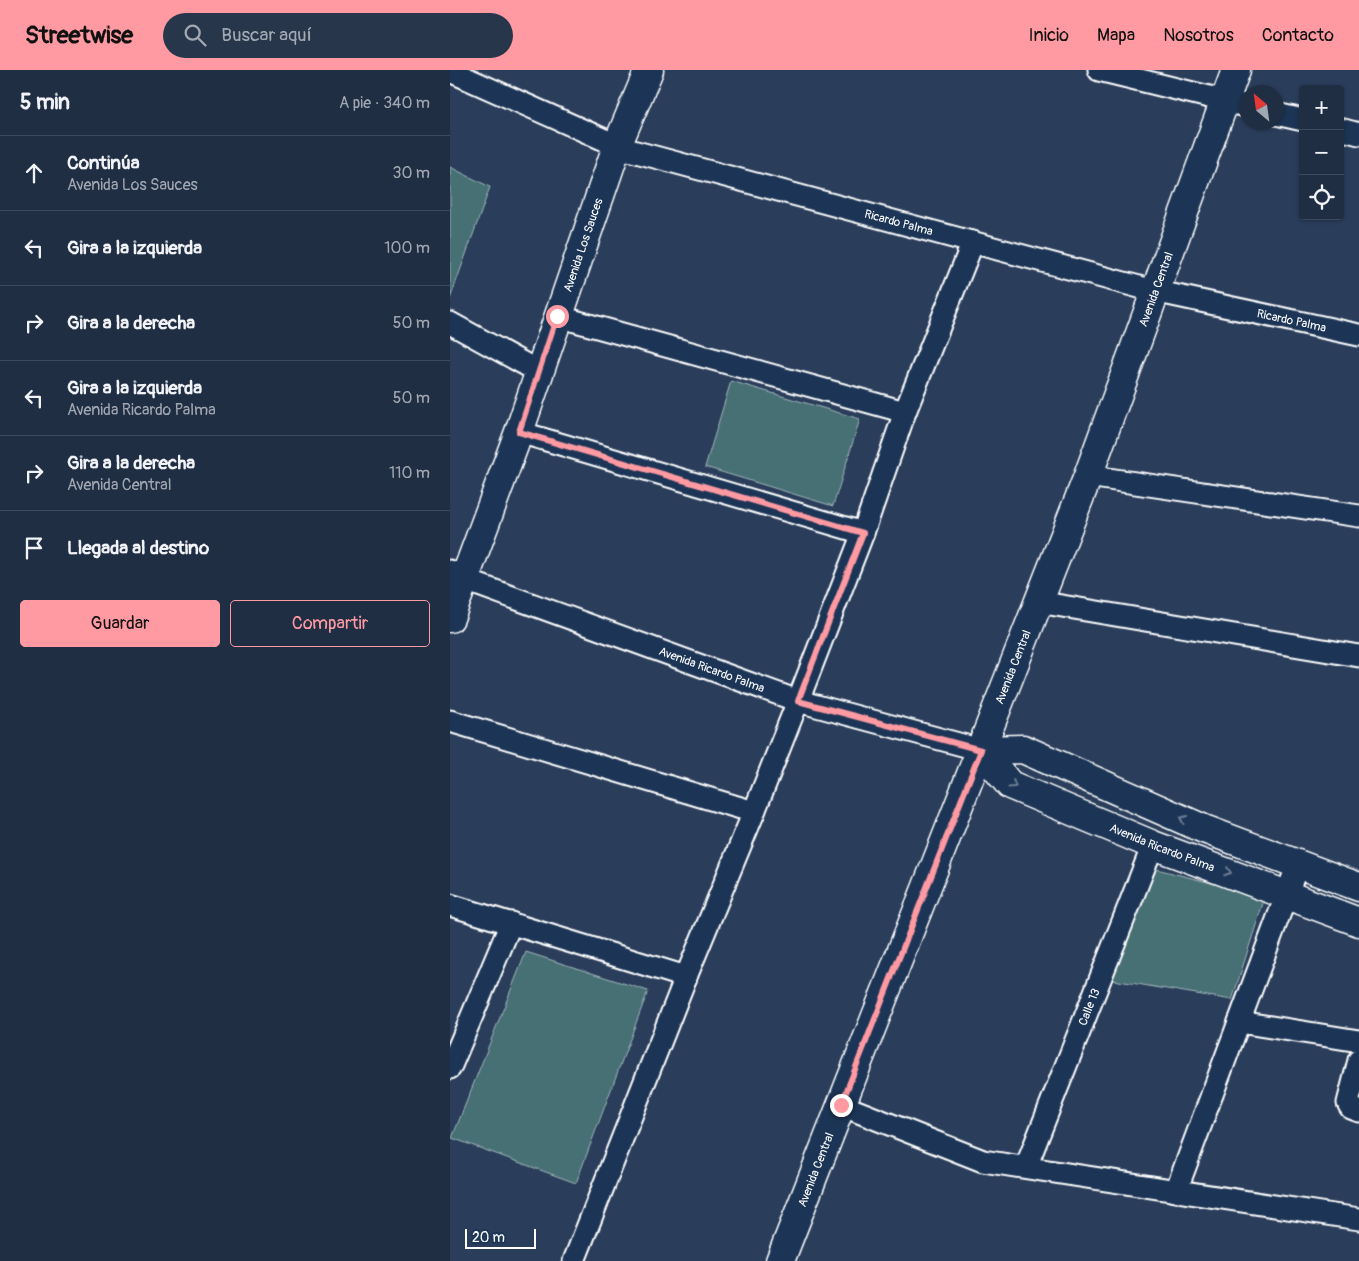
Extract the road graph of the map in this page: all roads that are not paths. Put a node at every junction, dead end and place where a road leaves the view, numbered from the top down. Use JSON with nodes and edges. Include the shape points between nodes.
{"nodes":[{"id":1,"x":649,"y":70,"type":"edge"},
{"id":2,"x":1100,"y":70,"type":"edge"},
{"id":3,"x":1236,"y":70,"type":"edge"},
{"id":4,"x":450,"y":71,"type":"edge"},
{"id":5,"x":1235,"y":104,"type":"edge"},
{"id":6,"x":1284,"y":116,"type":"edge"},
{"id":7,"x":1299,"y":119,"type":"edge"},
{"id":8,"x":1344,"y":130,"type":"edge"},
{"id":9,"x":1359,"y":134,"type":"edge"},
{"id":10,"x":617,"y":146,"type":"junction"},
{"id":11,"x":972,"y":242,"type":"junction"},
{"id":12,"x":1154,"y":291,"type":"junction"},
{"id":13,"x":557,"y":316,"type":"junction"},
{"id":14,"x":450,"y":323,"type":"edge"},
{"id":15,"x":1359,"y":335,"type":"edge"},
{"id":16,"x":539,"y":372,"type":"junction"},
{"id":17,"x":905,"y":412,"type":"junction"},
{"id":18,"x":519,"y":432,"type":"junction"},
{"id":19,"x":1088,"y":476,"type":"junction"},
{"id":20,"x":1359,"y":516,"type":"edge"},
{"id":21,"x":863,"y":533,"type":"junction"},
{"id":22,"x":458,"y":575,"type":"edge"},
{"id":23,"x":1038,"y":602,"type":"junction"},
{"id":24,"x":450,"y":618,"type":"edge"},
{"id":25,"x":1359,"y":656,"type":"edge"},
{"id":26,"x":798,"y":701,"type":"junction"},
{"id":27,"x":450,"y":721,"type":"edge"},
{"id":28,"x":981,"y":750,"type":"junction"},
{"id":29,"x":754,"y":812,"type":"junction"},
{"id":30,"x":1153,"y":845,"type":"junction"},
{"id":31,"x":1298,"y":864,"type":"junction"},
{"id":32,"x":1359,"y":887,"type":"edge"},
{"id":33,"x":1286,"y":894,"type":"junction"},
{"id":34,"x":450,"y":905,"type":"edge"},
{"id":35,"x":1359,"y":922,"type":"edge"},
{"id":36,"x":511,"y":923,"type":"junction"},
{"id":37,"x":686,"y":977,"type":"junction"},
{"id":38,"x":1239,"y":1022,"type":"junction"},
{"id":39,"x":1359,"y":1041,"type":"edge"},
{"id":40,"x":1359,"y":1060,"type":"edge"},
{"id":41,"x":450,"y":1068,"type":"edge"},
{"id":42,"x":841,"y":1105,"type":"junction"},
{"id":43,"x":1359,"y":1111,"type":"edge"},
{"id":44,"x":1026,"y":1167,"type":"junction"},
{"id":45,"x":1176,"y":1191,"type":"junction"},
{"id":46,"x":1359,"y":1220,"type":"edge"},
{"id":47,"x":574,"y":1261,"type":"edge"},
{"id":48,"x":780,"y":1261,"type":"edge"}],
"edges":[{"from":1,"to":10,"type":"street","name":"Avenida Los Sauces"},
{"from":2,"to":5,"type":"street"},
{"from":3,"to":5,"type":"street","name":"Avenida Central"},
{"from":4,"to":10,"type":"street","name":"Ricardo Palma"},
{"from":5,"to":12,"type":"street","name":"Avenida Central"},
{"from":6,"to":7,"type":"street"},
{"from":8,"to":9,"type":"street"},
{"from":10,"to":11,"type":"street","name":"Ricardo Palma"},
{"from":10,"to":13,"type":"street","name":"Avenida Los Sauces"},
{"from":11,"to":12,"type":"street","name":"Ricardo Palma"},
{"from":11,"to":17,"type":"street"},
{"from":12,"to":15,"type":"street","name":"Ricardo Palma"},
{"from":12,"to":19,"type":"street","name":"Avenida Central"},
{"from":13,"to":16,"type":"street","name":"Avenida Los Sauces"},
{"from":13,"to":17,"type":"street"},
{"from":14,"to":16,"type":"street"},
{"from":16,"to":18,"type":"street","name":"Avenida Los Sauces"},
{"from":17,"to":21,"type":"street"},
{"from":18,"to":21,"type":"street"},
{"from":18,"to":22,"type":"street","name":"Avenida Los Sauces"},
{"from":19,"to":20,"type":"street"},
{"from":19,"to":23,"type":"street","name":"Avenida Central"},
{"from":21,"to":26,"type":"street"},
{"from":22,"to":24,"type":"street","name":"Avenida Los Sauces"},
{"from":22,"to":26,"type":"street","name":"Avenida Ricardo Palma"},
{"from":23,"to":25,"type":"street"},
{"from":23,"to":28,"type":"street","name":"Avenida Central"},
{"from":26,"to":28,"type":"street","name":"Avenida Ricardo Palma"},
{"from":26,"to":29,"type":"street"},
{"from":27,"to":29,"type":"street"},
{"from":28,"to":30,"type":"street","name":"Avenida Ricardo Palma","one_way":true,"via":[[1010,785]]},
{"from":31,"to":28,"type":"street","name":"Avenida Ricardo Palma","one_way":true,"via":[[1204,828],[1023,749]]},
{"from":28,"to":42,"type":"street","name":"Avenida Central"},
{"from":29,"to":37,"type":"street"},
{"from":30,"to":33,"type":"street","name":"Avenida Ricardo Palma","one_way":true},
{"from":30,"to":44,"type":"street","name":"Calle 13"},
{"from":31,"to":32,"type":"street","name":"Avenida Ricardo Palma"},
{"from":31,"to":33,"type":"street"},
{"from":33,"to":35,"type":"street","name":"Avenida Ricardo Palma"},
{"from":33,"to":38,"type":"street"},
{"from":34,"to":36,"type":"street"},
{"from":36,"to":37,"type":"street"},
{"from":36,"to":41,"type":"street"},
{"from":37,"to":47,"type":"street"},
{"from":38,"to":39,"type":"street"},
{"from":38,"to":45,"type":"street"},
{"from":40,"to":43,"type":"street","via":[[1348,1103]]},
{"from":42,"to":44,"type":"street","via":[[983,1161]]},
{"from":42,"to":48,"type":"street","name":"Avenida Central"},
{"from":44,"to":45,"type":"street"},
{"from":45,"to":46,"type":"street"}]}
